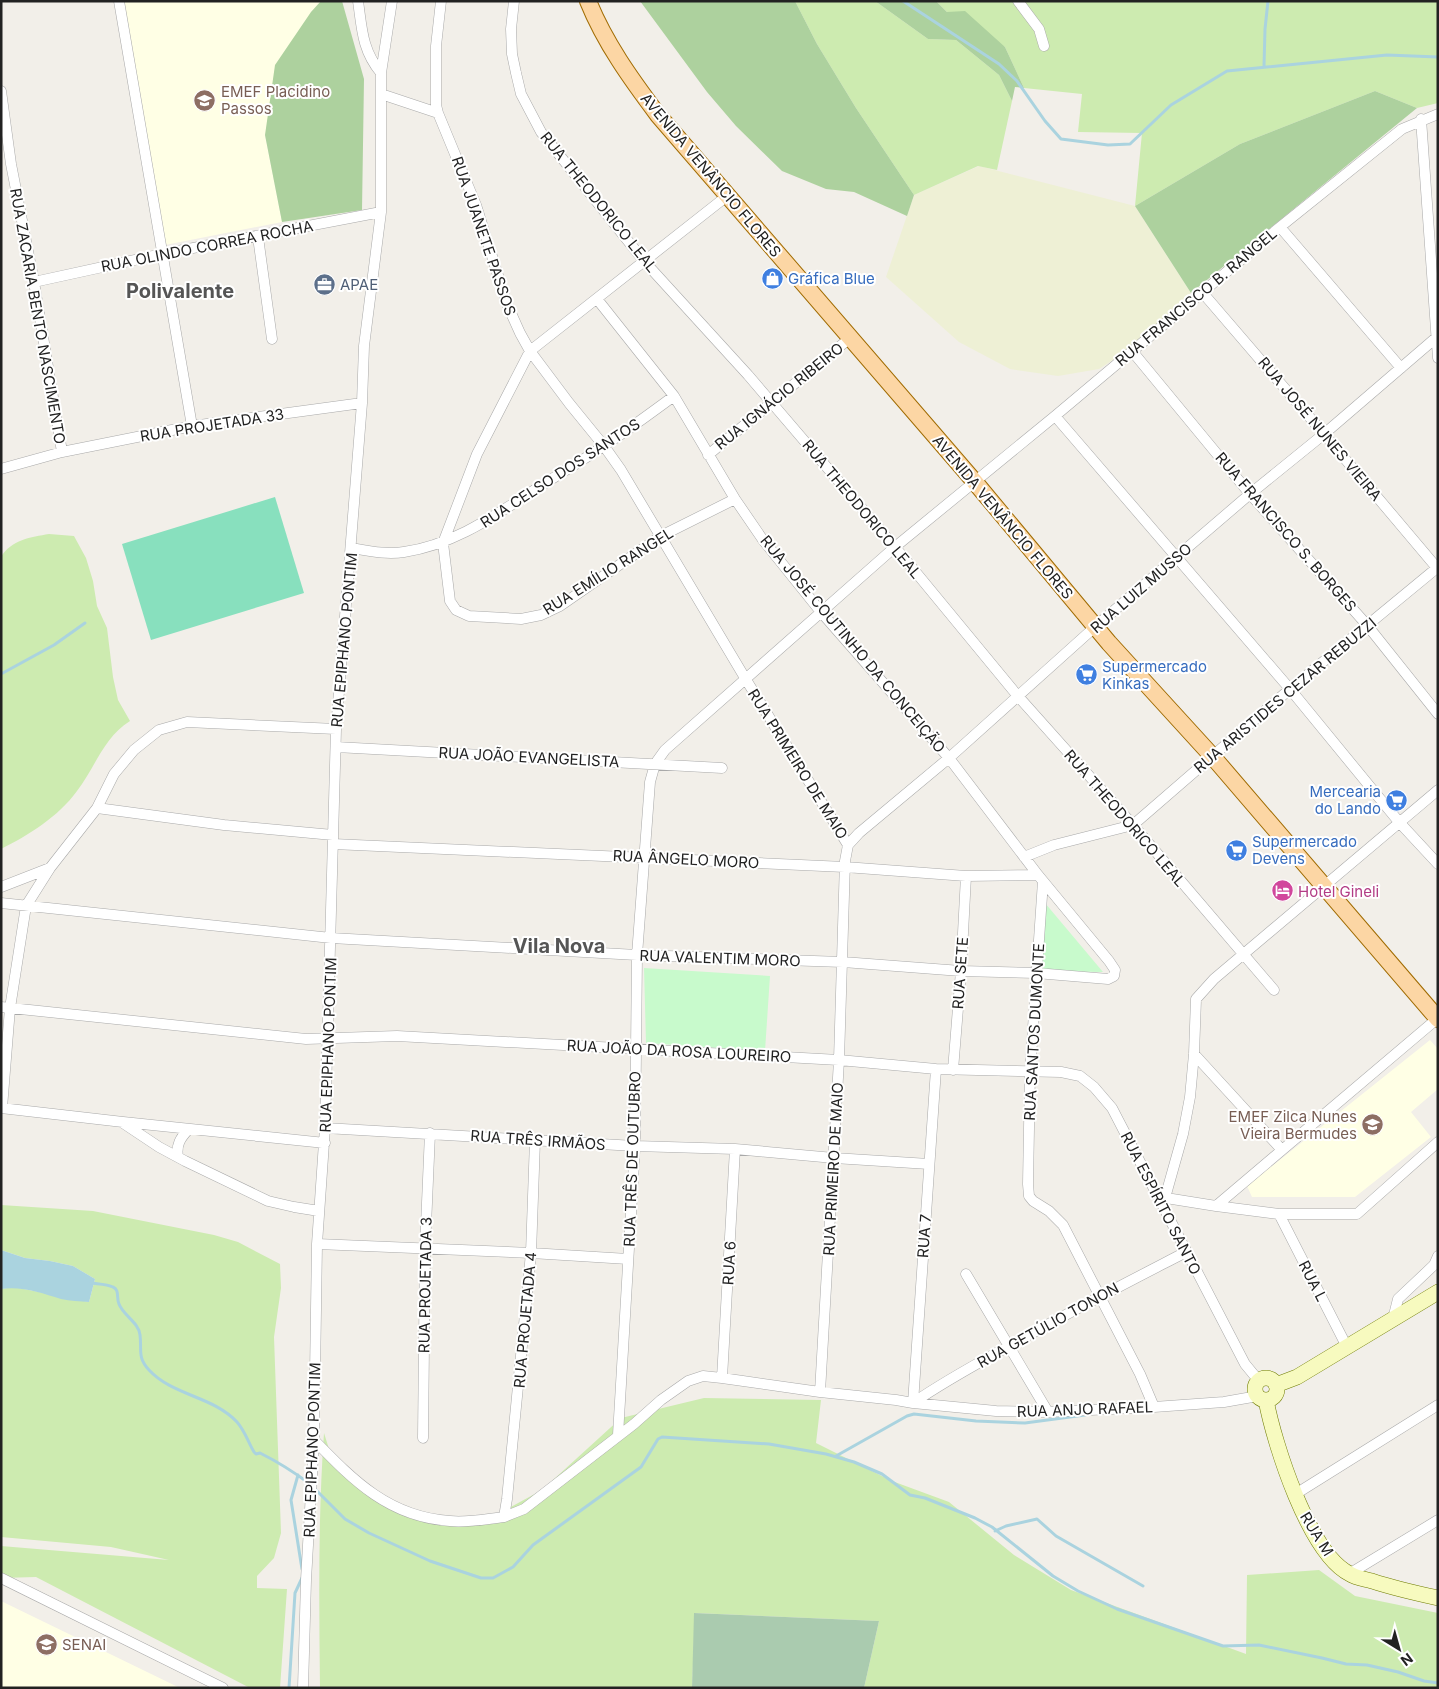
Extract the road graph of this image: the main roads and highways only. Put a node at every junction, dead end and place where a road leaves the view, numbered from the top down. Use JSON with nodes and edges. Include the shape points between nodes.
{"nodes":[{"id":1,"x":588,"y":1,"type":"edge"},
{"id":2,"x":1438,"y":1018,"type":"edge"}],
"edges":[{"from":1,"to":2,"type":"main road","name":"AVENIDA VENÂNCIO FLORES","via":[[605,38],[658,115],[1096,626],[1213,756]]}]}
